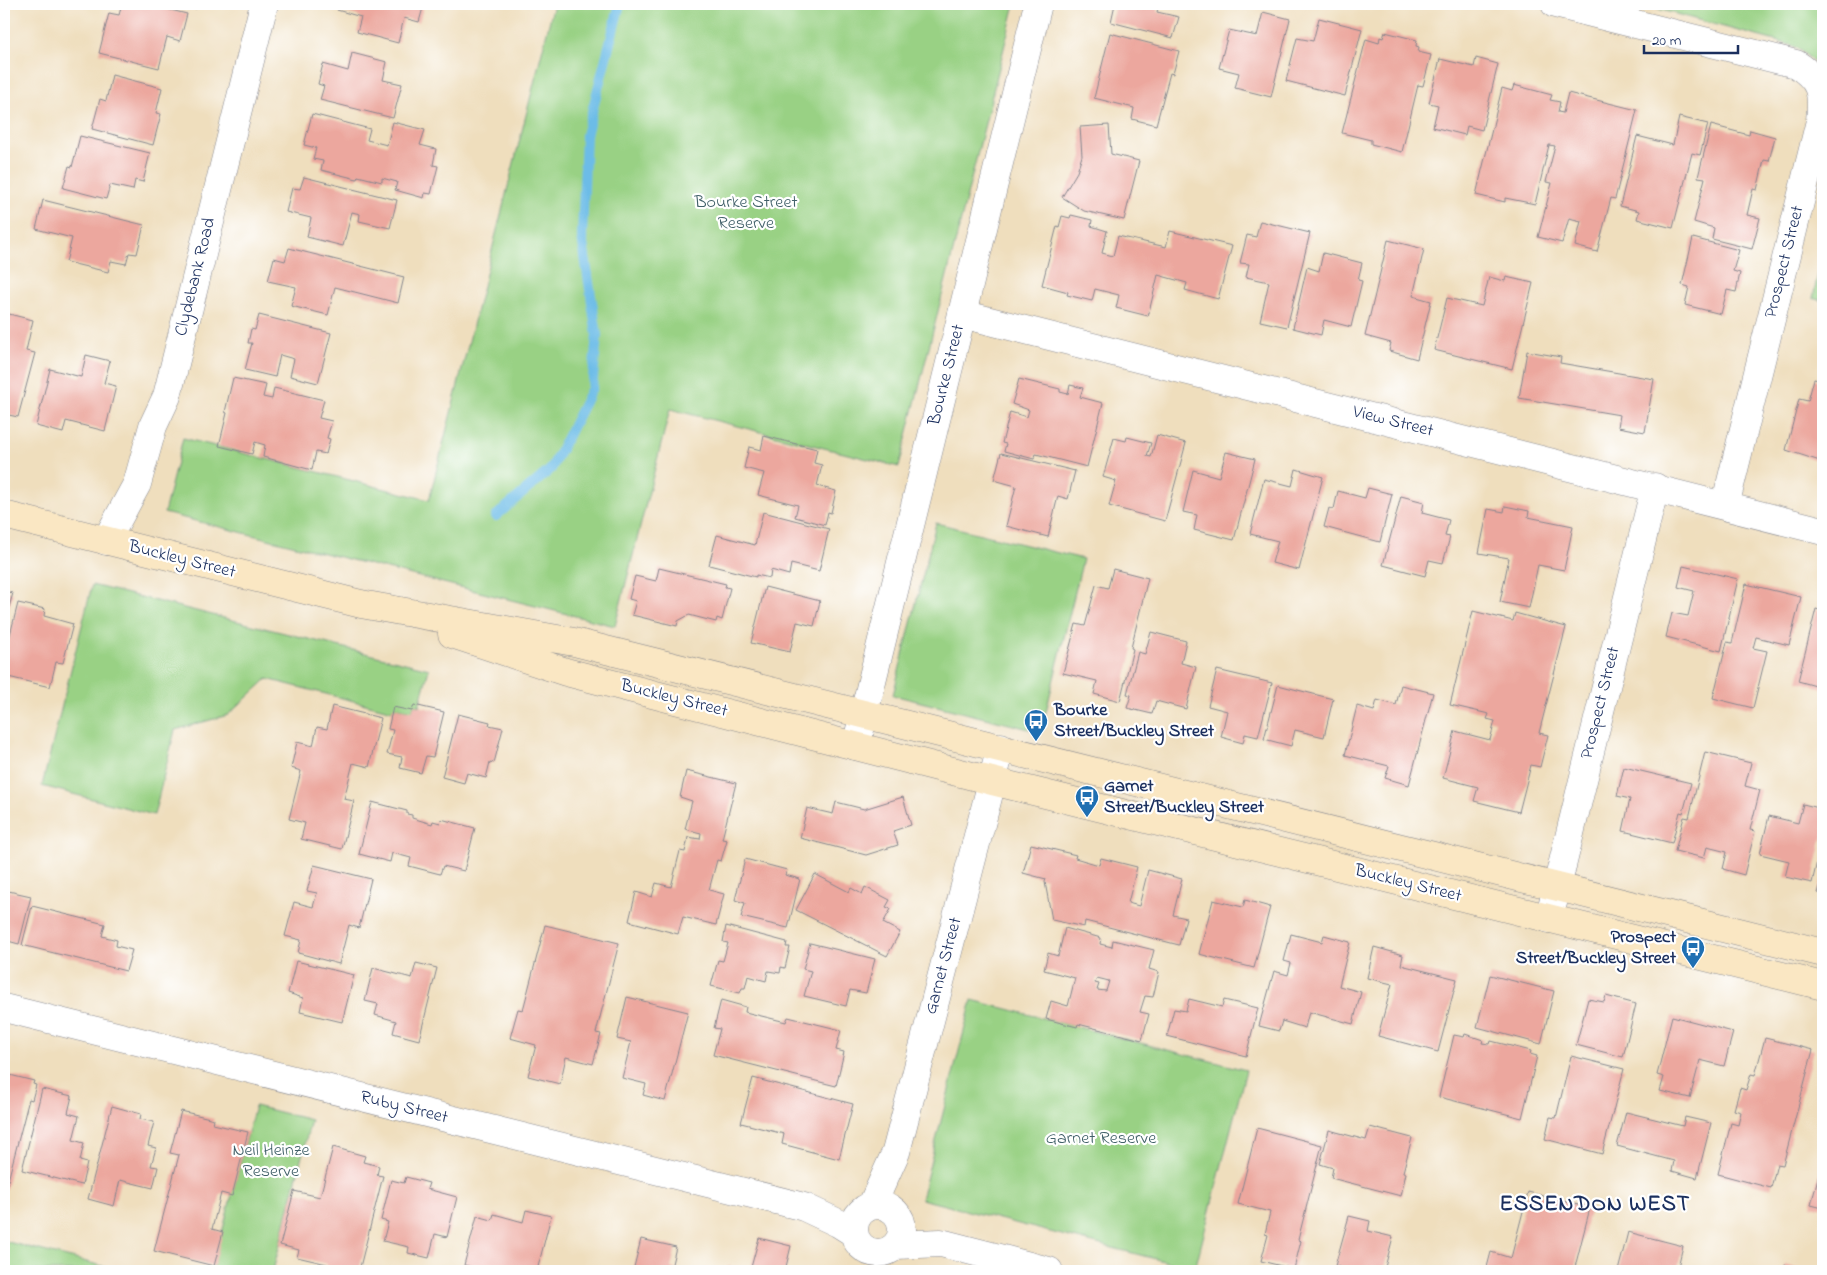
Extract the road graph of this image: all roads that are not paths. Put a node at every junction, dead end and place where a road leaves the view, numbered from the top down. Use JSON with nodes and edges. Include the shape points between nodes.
{"nodes":[{"id":1,"x":264,"y":4,"type":"edge"},
{"id":2,"x":1038,"y":4,"type":"edge"},
{"id":3,"x":1556,"y":4,"type":"edge"},
{"id":4,"x":962,"y":314,"type":"junction"},
{"id":5,"x":1655,"y":487,"type":"junction"},
{"id":6,"x":1725,"y":506,"type":"junction"},
{"id":7,"x":4,"y":515,"type":"edge"},
{"id":8,"x":1823,"y":531,"type":"edge"},
{"id":9,"x":106,"y":541,"type":"junction"},
{"id":10,"x":361,"y":604,"type":"junction"},
{"id":11,"x":864,"y":713,"type":"junction"},
{"id":12,"x":856,"y":746,"type":"junction"},
{"id":13,"x":1001,"y":747,"type":"junction"},
{"id":14,"x":992,"y":780,"type":"junction"},
{"id":15,"x":1556,"y":885,"type":"junction"},
{"id":16,"x":1549,"y":919,"type":"junction"},
{"id":17,"x":1823,"y":952,"type":"edge"},
{"id":18,"x":1823,"y":986,"type":"edge"},
{"id":19,"x":4,"y":1008,"type":"edge"},
{"id":20,"x":876,"y":1237,"type":"edge"},
{"id":21,"x":1049,"y":1271,"type":"edge"}],
"edges":[{"from":1,"to":9,"type":"street","name":"Clydebank Road","via":[[167,396],[153,426],[137,484]]},
{"from":2,"to":4,"type":"street","name":"Bourke Street"},
{"from":3,"to":6,"type":"street","name":"Prospect Street","via":[[1796,64],[1809,72],[1820,87],[1820,121]]},
{"from":4,"to":5,"type":"street","name":"View Street"},
{"from":4,"to":11,"type":"street","name":"Bourke Street"},
{"from":5,"to":6,"type":"street","name":"View Street"},
{"from":5,"to":15,"type":"street","name":"Prospect Street"},
{"from":6,"to":8,"type":"street","name":"View Street"},
{"from":7,"to":9,"type":"main road","name":"Buckley Street"},
{"from":9,"to":10,"type":"main road","name":"Buckley Street"},
{"from":10,"to":11,"type":"main road","name":"Buckley Street","via":[[574,642]]},
{"from":10,"to":12,"type":"main road","name":"Buckley Street","via":[[566,672]]},
{"from":11,"to":12,"type":"street","name":"Bourke Street"},
{"from":11,"to":13,"type":"main road","name":"Buckley Street"},
{"from":12,"to":14,"type":"main road","name":"Buckley Street"},
{"from":13,"to":14,"type":"street"},
{"from":13,"to":15,"type":"main road","name":"Buckley Street"},
{"from":14,"to":16,"type":"main road","name":"Buckley Street"},
{"from":14,"to":20,"type":"street","name":"Garnet Street"},
{"from":15,"to":16,"type":"street","name":"Prospect Street"},
{"from":15,"to":17,"type":"main road","name":"Buckley Street"},
{"from":16,"to":18,"type":"main road","name":"Buckley Street"},
{"from":19,"to":20,"type":"street","name":"Ruby Street","via":[[804,1208]]},
{"from":20,"to":21,"type":"street","name":"Ruby Street","via":[[921,1231],[941,1243]]}]}
